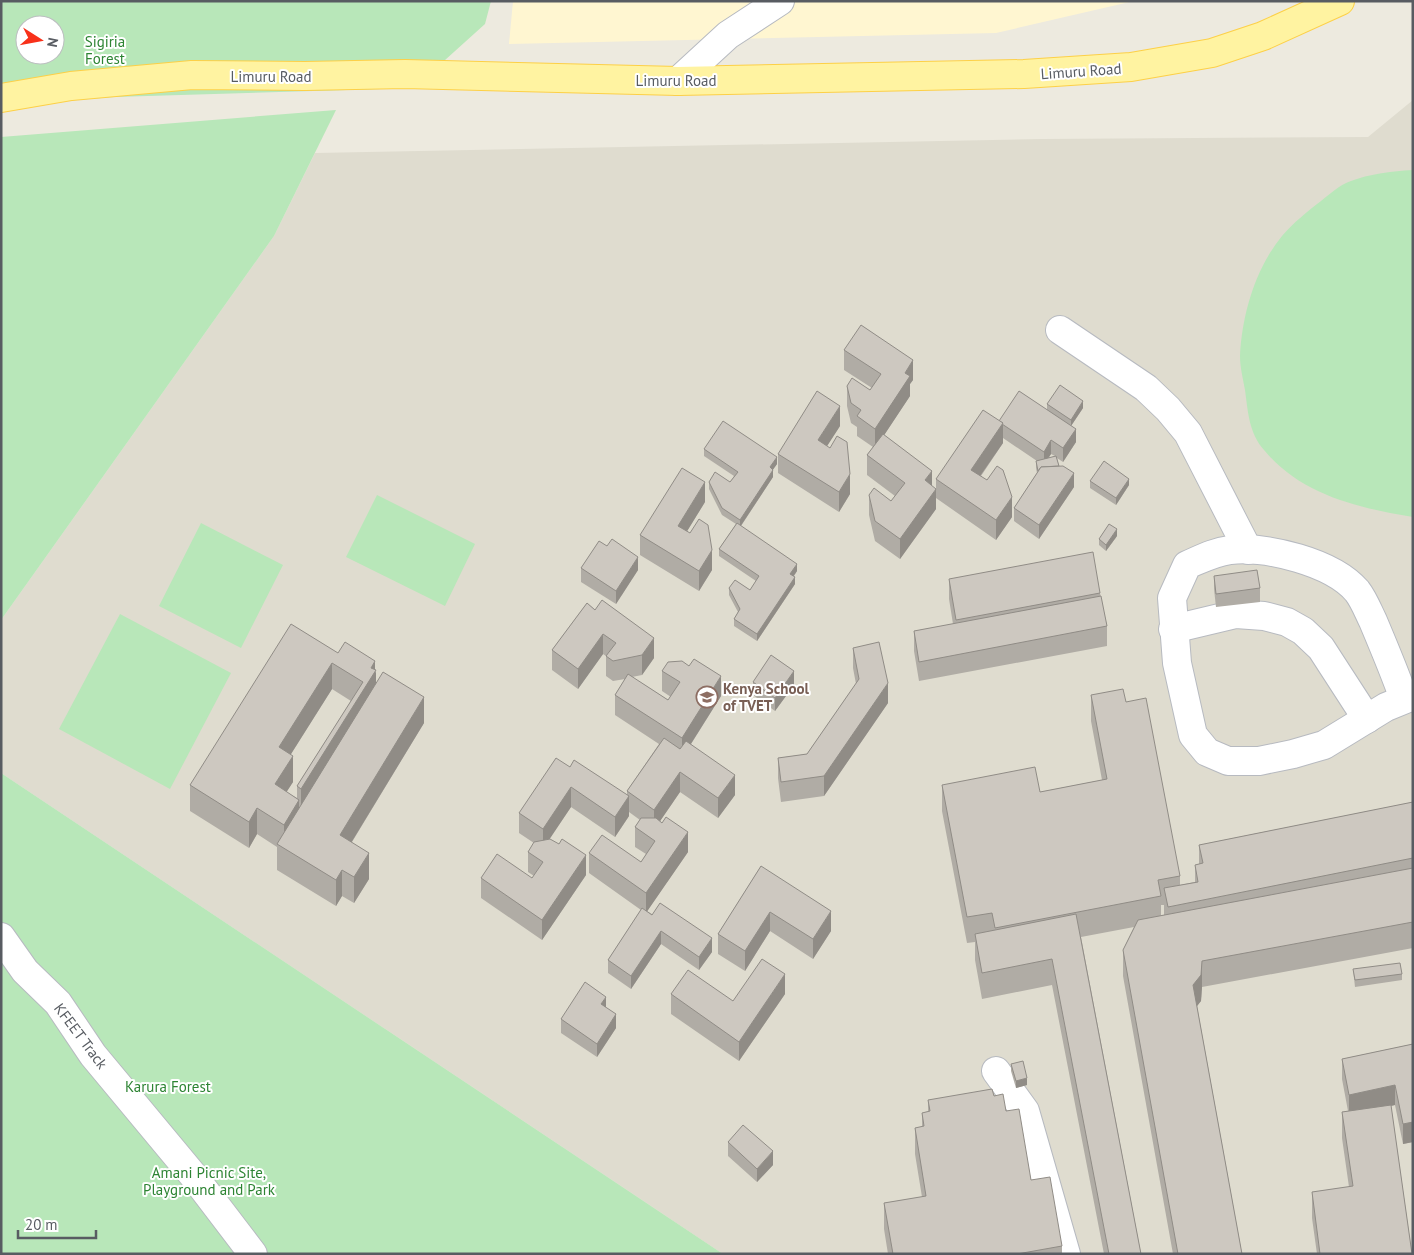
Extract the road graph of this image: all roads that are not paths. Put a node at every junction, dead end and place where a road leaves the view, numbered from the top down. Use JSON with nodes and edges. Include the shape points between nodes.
{"nodes":[{"id":1,"x":780,"y":1,"type":"edge"},
{"id":2,"x":1340,"y":1,"type":"edge"},
{"id":3,"x":1024,"y":74,"type":"junction"},
{"id":4,"x":305,"y":76,"type":"junction"},
{"id":5,"x":678,"y":81,"type":"junction"},
{"id":6,"x":1,"y":98,"type":"edge"},
{"id":7,"x":1060,"y":330,"type":"dead end"},
{"id":8,"x":1248,"y":550,"type":"junction"},
{"id":9,"x":1173,"y":629,"type":"junction"},
{"id":10,"x":1408,"y":698,"type":"edge"},
{"id":11,"x":1366,"y":720,"type":"junction"},
{"id":12,"x":1,"y":937,"type":"edge"},
{"id":13,"x":996,"y":1071,"type":"dead end"},
{"id":14,"x":253,"y":1254,"type":"edge"},
{"id":15,"x":1066,"y":1254,"type":"edge"}],
"edges":[{"from":1,"to":5,"type":"street","via":[[728,35]]},
{"from":2,"to":3,"type":"main road","name":"Limuru Road","via":[[1263,36],[1212,53],[1131,67]]},
{"from":3,"to":4,"type":"main road","via":[[919,92],[682,94],[395,87]]},
{"from":3,"to":5,"type":"main road","name":"Limuru Road"},
{"from":4,"to":5,"type":"main road","name":"Limuru Road","via":[[405,74]]},
{"from":4,"to":6,"type":"main road","name":"Limuru Road","via":[[192,75],[71,86]]},
{"from":7,"to":8,"type":"street","via":[[1146,388],[1168,409],[1188,433]]},
{"from":8,"to":9,"type":"street","via":[[1212,554],[1187,565],[1172,598]]},
{"from":8,"to":10,"type":"street","via":[[1269,551],[1302,560],[1347,581],[1365,604]]},
{"from":9,"to":11,"type":"street","via":[[1236,614],[1287,622],[1303,631],[1321,648]]},
{"from":9,"to":11,"type":"street","via":[[1193,736],[1207,752],[1228,761],[1259,761],[1324,745]]},
{"from":10,"to":11,"type":"street"},
{"from":12,"to":14,"type":"street","name":"KFEET Track","via":[[25,971],[58,1004],[93,1055],[192,1174]]},
{"from":13,"to":15,"type":"street","via":[[1025,1111]]}]}
